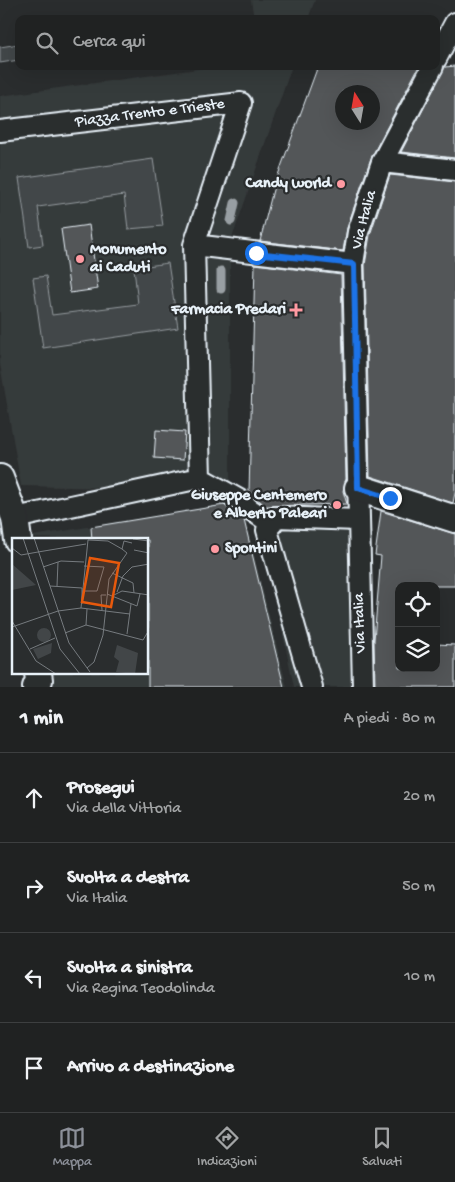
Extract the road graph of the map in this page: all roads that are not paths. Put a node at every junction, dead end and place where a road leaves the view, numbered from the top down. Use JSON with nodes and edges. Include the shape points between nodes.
{"nodes":[{"id":1,"x":455,"y":23,"type":"edge"},
{"id":2,"x":440,"y":51,"type":"edge"},
{"id":3,"x":431,"y":70,"type":"edge"},
{"id":4,"x":0,"y":131,"type":"edge"},
{"id":5,"x":382,"y":162,"type":"junction"},
{"id":6,"x":455,"y":170,"type":"edge"},
{"id":7,"x":194,"y":244,"type":"junction"},
{"id":8,"x":354,"y":264,"type":"junction"},
{"id":9,"x":0,"y":478,"type":"edge"},
{"id":10,"x":200,"y":478,"type":"junction"},
{"id":11,"x":358,"y":488,"type":"junction"},
{"id":12,"x":453,"y":513,"type":"edge"},
{"id":13,"x":358,"y":520,"type":"junction"},
{"id":14,"x":268,"y":521,"type":"junction"},
{"id":15,"x":17,"y":529,"type":"edge"},
{"id":16,"x":38,"y":674,"type":"edge"},
{"id":17,"x":36,"y":687,"type":"edge"},
{"id":18,"x":312,"y":687,"type":"edge"},
{"id":19,"x":363,"y":687,"type":"edge"}],
"edges":[{"from":1,"to":2,"type":"street"},
{"from":3,"to":5,"type":"street","name":"Via Italia"},
{"from":4,"to":7,"type":"street","name":"Piazza Trento e Trieste","via":[[241,103]]},
{"from":5,"to":6,"type":"street"},
{"from":5,"to":8,"type":"street","name":"Via Italia","via":[[358,232]]},
{"from":7,"to":8,"type":"street"},
{"from":7,"to":10,"type":"street","name":"Piazza Trento e Trieste"},
{"from":8,"to":11,"type":"street","name":"Via Italia"},
{"from":9,"to":15,"type":"street"},
{"from":10,"to":14,"type":"street"},
{"from":10,"to":15,"type":"street"},
{"from":11,"to":12,"type":"street"},
{"from":11,"to":13,"type":"street","name":"Via Italia"},
{"from":13,"to":14,"type":"street","via":[[276,518]]},
{"from":13,"to":19,"type":"street","name":"Via Italia"},
{"from":14,"to":18,"type":"street","via":[[267,530]]},
{"from":16,"to":17,"type":"street"}]}
